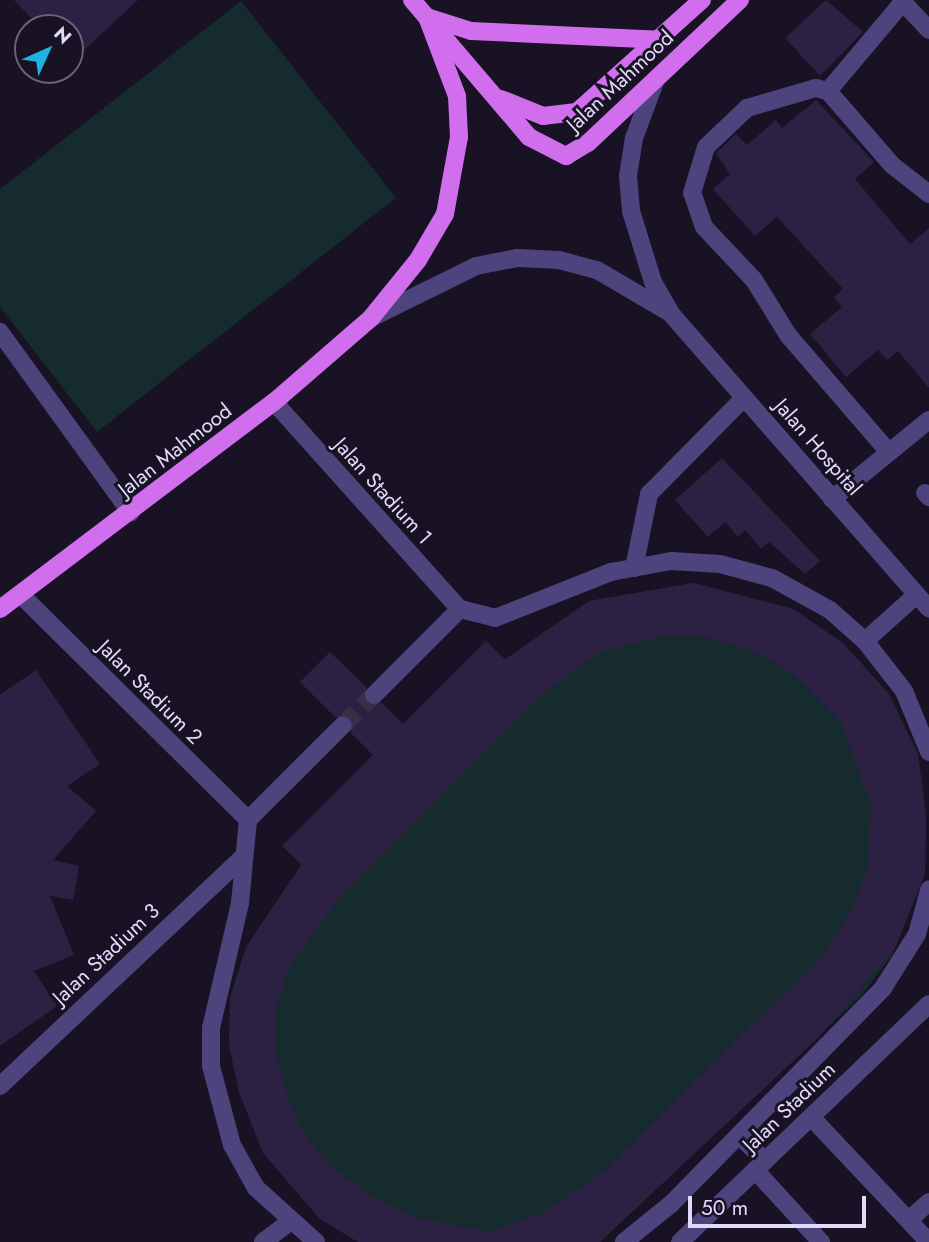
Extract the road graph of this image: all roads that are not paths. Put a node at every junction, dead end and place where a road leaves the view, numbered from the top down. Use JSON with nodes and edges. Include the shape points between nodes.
{"nodes":[{"id":1,"x":412,"y":0,"type":"edge"},
{"id":2,"x":702,"y":0,"type":"edge"},
{"id":3,"x":740,"y":0,"type":"edge"},
{"id":4,"x":902,"y":1,"type":"edge"},
{"id":5,"x":427,"y":17,"type":"junction"},
{"id":6,"x":929,"y":30,"type":"edge"},
{"id":7,"x":659,"y":40,"type":"junction"},
{"id":8,"x":656,"y":79,"type":"junction"},
{"id":9,"x":828,"y":91,"type":"junction"},
{"id":10,"x":498,"y":97,"type":"junction"},
{"id":11,"x":929,"y":194,"type":"edge"},
{"id":12,"x":672,"y":315,"type":"junction"},
{"id":13,"x":371,"y":318,"type":"junction"},
{"id":14,"x":0,"y":332,"type":"edge"},
{"id":15,"x":744,"y":398,"type":"junction"},
{"id":16,"x":274,"y":402,"type":"junction"},
{"id":17,"x":929,"y":420,"type":"edge"},
{"id":18,"x":887,"y":450,"type":"junction"},
{"id":19,"x":832,"y":499,"type":"junction"},
{"id":20,"x":131,"y":513,"type":"junction"},
{"id":21,"x":634,"y":568,"type":"junction"},
{"id":22,"x":21,"y":595,"type":"junction"},
{"id":23,"x":916,"y":595,"type":"junction"},
{"id":24,"x":0,"y":609,"type":"edge"},
{"id":25,"x":460,"y":610,"type":"junction"},
{"id":26,"x":929,"y":610,"type":"edge"},
{"id":27,"x":866,"y":641,"type":"junction"},
{"id":28,"x":374,"y":695,"type":"tunnel mouth"},
{"id":29,"x":343,"y":725,"type":"tunnel mouth"},
{"id":30,"x":929,"y":752,"type":"edge"},
{"id":31,"x":248,"y":820,"type":"junction"},
{"id":32,"x":244,"y":856,"type":"junction"},
{"id":33,"x":929,"y":890,"type":"edge"},
{"id":34,"x":929,"y":1004,"type":"edge"},
{"id":35,"x":0,"y":1086,"type":"edge"},
{"id":36,"x":811,"y":1117,"type":"junction"},
{"id":37,"x":740,"y":1136,"type":"junction"},
{"id":38,"x":760,"y":1166,"type":"junction"},
{"id":39,"x":929,"y":1202,"type":"edge"},
{"id":40,"x":909,"y":1220,"type":"junction"},
{"id":41,"x":288,"y":1223,"type":"junction"},
{"id":42,"x":263,"y":1242,"type":"edge"},
{"id":43,"x":316,"y":1242,"type":"edge"},
{"id":44,"x":624,"y":1242,"type":"edge"},
{"id":45,"x":680,"y":1242,"type":"edge"},
{"id":46,"x":821,"y":1242,"type":"edge"},
{"id":47,"x":929,"y":1242,"type":"edge"}],
"edges":[{"from":1,"to":5,"type":"main road"},
{"from":2,"to":7,"type":"main road","name":"Jalan Mahmood"},
{"from":3,"to":8,"type":"main road","name":"Jalan Mahmood"},
{"from":4,"to":6,"type":"street"},
{"from":4,"to":9,"type":"street"},
{"from":5,"to":7,"type":"main road","via":[[471,31]]},
{"from":5,"to":10,"type":"main road"},
{"from":5,"to":13,"type":"main road","via":[[457,96],[456,174],[445,214],[425,248]]},
{"from":7,"to":10,"type":"main road","name":"Jalan Mahmood","via":[[577,113],[543,116]]},
{"from":8,"to":10,"type":"main road","name":"Jalan Mahmood","via":[[566,156],[540,147]]},
{"from":8,"to":12,"type":"street","name":"Jalan Hospital","via":[[634,138],[628,176],[641,251]]},
{"from":9,"to":11,"type":"street","via":[[892,164]]},
{"from":9,"to":18,"type":"street","via":[[789,91],[747,107],[706,147],[693,205],[704,227],[754,280],[788,335]]},
{"from":12,"to":13,"type":"street","name":"Jalan Hospital","via":[[597,270],[559,260],[517,258],[476,266]]},
{"from":12,"to":15,"type":"street","name":"Jalan Hospital"},
{"from":13,"to":16,"type":"main road","name":"Jalan Mahmood"},
{"from":14,"to":20,"type":"street"},
{"from":15,"to":19,"type":"street","name":"Jalan Hospital"},
{"from":15,"to":21,"type":"street","via":[[649,494]]},
{"from":16,"to":20,"type":"main road","name":"Jalan Mahmood"},
{"from":16,"to":25,"type":"street","name":"Jalan Stadium 1"},
{"from":17,"to":18,"type":"street"},
{"from":18,"to":19,"type":"street"},
{"from":19,"to":23,"type":"street","name":"Jalan Hospital"},
{"from":20,"to":22,"type":"main road","name":"Jalan Mahmood"},
{"from":21,"to":25,"type":"street","via":[[575,583],[495,618]]},
{"from":21,"to":27,"type":"street","via":[[671,561],[719,564],[772,578],[830,610]]},
{"from":22,"to":24,"type":"main road","name":"Jalan Mahmood"},
{"from":22,"to":31,"type":"street","name":"Jalan Stadium 2"},
{"from":23,"to":26,"type":"street","name":"Jalan Hospital"},
{"from":23,"to":27,"type":"street"},
{"from":25,"to":28,"type":"street"},
{"from":27,"to":30,"type":"street","via":[[904,691]]},
{"from":29,"to":31,"type":"street"},
{"from":31,"to":32,"type":"street"},
{"from":32,"to":35,"type":"street","name":"Jalan Stadium 3"},
{"from":32,"to":41,"type":"street","via":[[213,1016],[211,1066],[232,1145],[256,1188]]},
{"from":33,"to":37,"type":"street","via":[[917,934],[883,988]]},
{"from":34,"to":36,"type":"street","name":"Jalan Stadium"},
{"from":36,"to":38,"type":"street","name":"Jalan Stadium"},
{"from":36,"to":40,"type":"street"},
{"from":37,"to":38,"type":"street"},
{"from":37,"to":44,"type":"street"},
{"from":38,"to":45,"type":"street","name":"Jalan Stadium"},
{"from":38,"to":46,"type":"street"},
{"from":39,"to":40,"type":"street"},
{"from":40,"to":47,"type":"street"},
{"from":41,"to":42,"type":"street"},
{"from":41,"to":43,"type":"street"}]}
